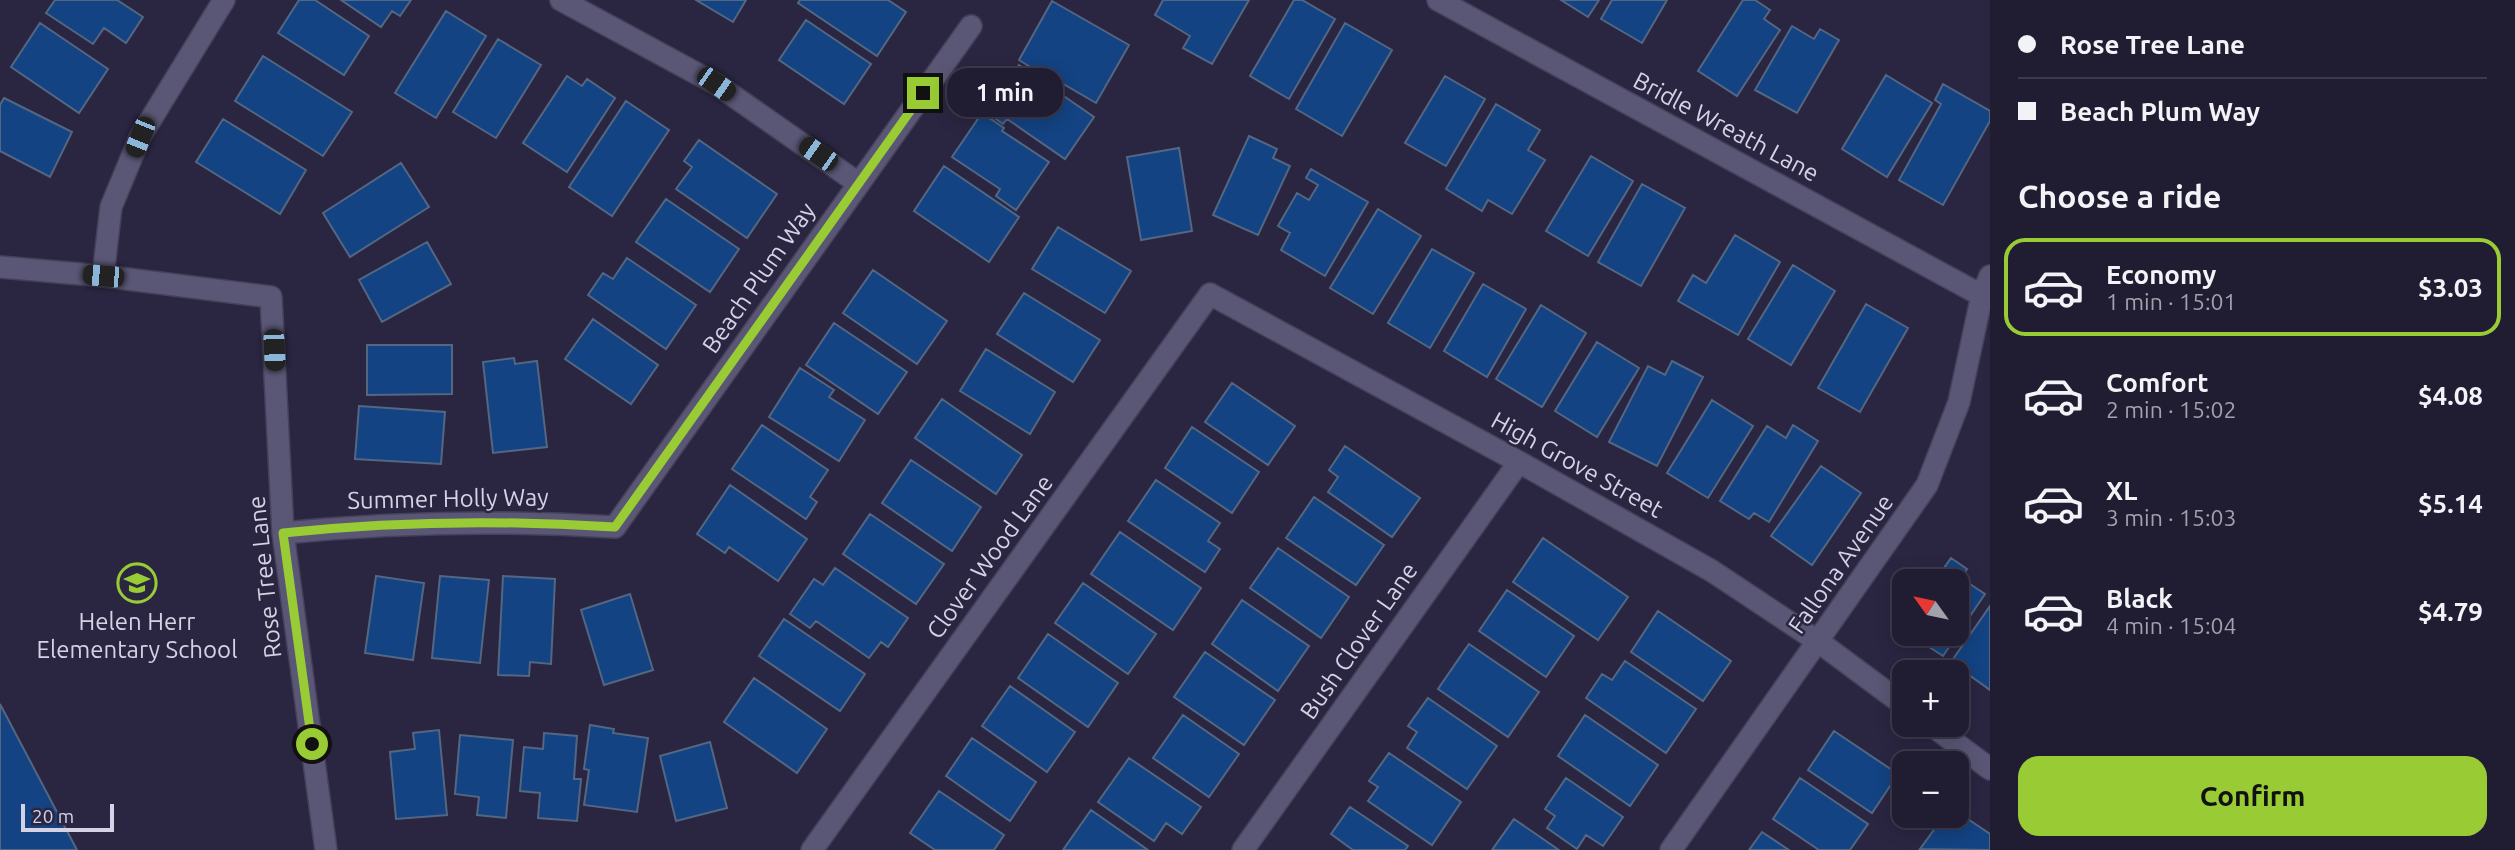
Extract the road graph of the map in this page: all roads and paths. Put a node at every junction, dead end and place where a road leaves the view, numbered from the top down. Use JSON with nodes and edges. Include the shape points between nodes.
{"nodes":[{"id":1,"x":224,"y":0,"type":"edge"},
{"id":2,"x":561,"y":0,"type":"edge"},
{"id":3,"x":1438,"y":0,"type":"edge"},
{"id":4,"x":971,"y":26,"type":"dead end"},
{"id":5,"x":858,"y":183,"type":"junction"},
{"id":6,"x":0,"y":267,"type":"edge"},
{"id":7,"x":103,"y":276,"type":"junction"},
{"id":8,"x":1987,"y":290,"type":"edge"},
{"id":9,"x":1210,"y":294,"type":"joint"},
{"id":10,"x":1519,"y":462,"type":"junction"},
{"id":11,"x":615,"y":527,"type":"joint"},
{"id":12,"x":283,"y":533,"type":"junction"},
{"id":13,"x":1819,"y":642,"type":"junction"},
{"id":14,"x":1892,"y":696,"type":"edge"},
{"id":15,"x":1947,"y":737,"type":"edge"},
{"id":16,"x":1990,"y":769,"type":"edge"},
{"id":17,"x":326,"y":850,"type":"edge"},
{"id":18,"x":812,"y":850,"type":"edge"},
{"id":19,"x":1243,"y":850,"type":"edge"},
{"id":20,"x":1671,"y":850,"type":"edge"}],
"edges":[{"from":1,"to":7,"type":"street","via":[[140,137],[111,207]]},
{"from":2,"to":5,"type":"street","via":[[716,84]]},
{"from":3,"to":8,"type":"street","name":"Bridle Wreath Lane"},
{"from":4,"to":5,"type":"street","name":"Beach Plum Way"},
{"from":5,"to":11,"type":"street","name":"Beach Plum Way"},
{"from":6,"to":7,"type":"street"},
{"from":7,"to":12,"type":"street","name":"Rose Tree Lane","via":[[271,297]]},
{"from":8,"to":13,"type":"street","name":"Fallona Avenue","via":[[1959,402],[1927,485]]},
{"from":9,"to":10,"type":"street","name":"High Grove Street"},
{"from":9,"to":18,"type":"street","name":"Clover Wood Lane"},
{"from":10,"to":13,"type":"street","name":"High Grove Street","via":[[1712,571]]},
{"from":10,"to":19,"type":"street","name":"Bush Clover Lane"},
{"from":11,"to":12,"type":"street","name":"Summer Holly Way","via":[[532,522],[380,524]]},
{"from":12,"to":17,"type":"street","name":"Rose Tree Lane"},
{"from":13,"to":14,"type":"street","name":"High Grove Street"},
{"from":13,"to":20,"type":"street","name":"Fallona Avenue"},
{"from":15,"to":16,"type":"street"}]}
